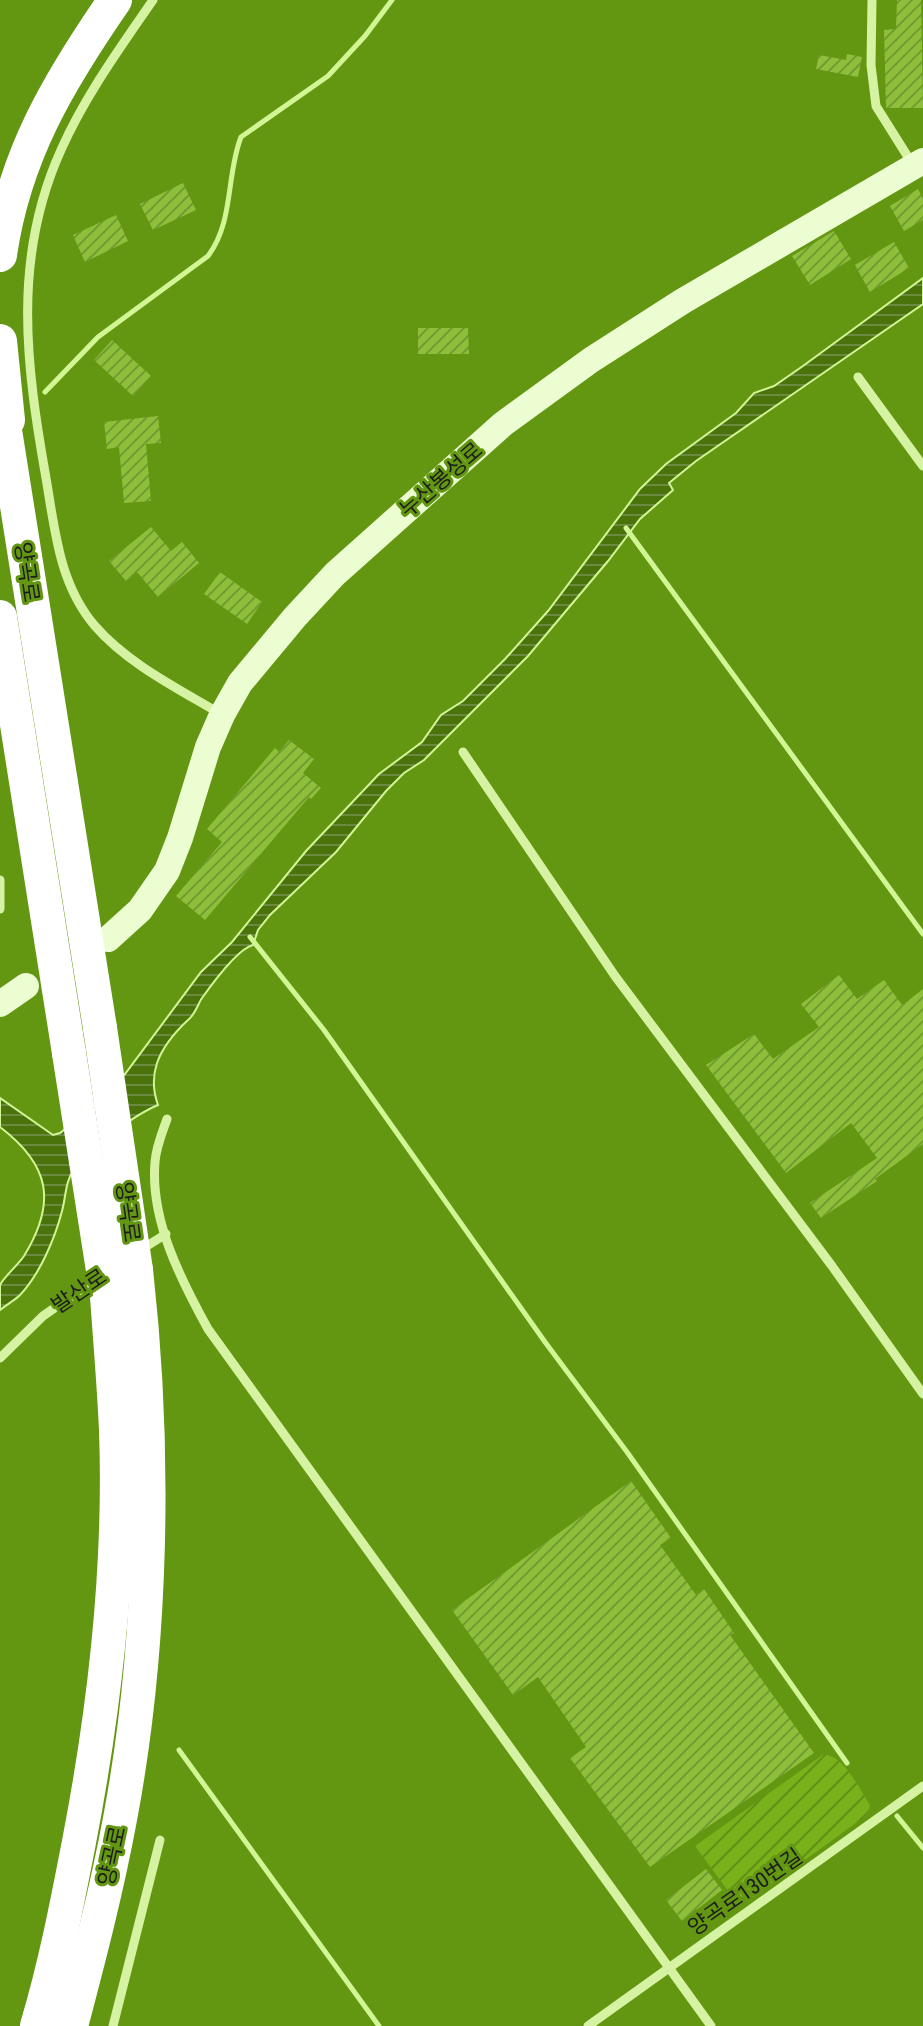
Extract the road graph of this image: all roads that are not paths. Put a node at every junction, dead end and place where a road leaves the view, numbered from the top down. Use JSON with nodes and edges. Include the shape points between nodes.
{"nodes":[{"id":1,"x":115,"y":0,"type":"edge"},
{"id":2,"x":153,"y":0,"type":"edge"},
{"id":3,"x":872,"y":0,"type":"edge"},
{"id":4,"x":918,"y":164,"type":"edge"},
{"id":5,"x":0,"y":255,"type":"edge"},
{"id":6,"x":0,"y":341,"type":"edge"},
{"id":7,"x":858,"y":377,"type":"dead end"},
{"id":8,"x":0,"y":399,"type":"edge"},
{"id":9,"x":923,"y":466,"type":"edge"},
{"id":10,"x":14,"y":488,"type":"junction"},
{"id":11,"x":0,"y":617,"type":"edge"},
{"id":12,"x":222,"y":715,"type":"junction"},
{"id":13,"x":463,"y":752,"type":"dead end"},
{"id":14,"x":0,"y":880,"type":"edge"},
{"id":15,"x":0,"y":909,"type":"edge"},
{"id":16,"x":108,"y":939,"type":"dead end"},
{"id":17,"x":26,"y":986,"type":"dead end"},
{"id":18,"x":0,"y":1004,"type":"edge"},
{"id":19,"x":167,"y":1119,"type":"dead end"},
{"id":20,"x":166,"y":1234,"type":"junction"},
{"id":21,"x":0,"y":1358,"type":"edge"},
{"id":22,"x":923,"y":1394,"type":"edge"},
{"id":23,"x":923,"y":1786,"type":"edge"},
{"id":24,"x":160,"y":1840,"type":"dead end"},
{"id":25,"x":669,"y":1966,"type":"junction"},
{"id":26,"x":37,"y":2026,"type":"edge"},
{"id":27,"x":71,"y":2026,"type":"edge"},
{"id":28,"x":113,"y":2026,"type":"edge"},
{"id":29,"x":588,"y":2026,"type":"edge"},
{"id":30,"x":711,"y":2026,"type":"edge"}],
"edges":[{"from":1,"to":5,"type":"highway","via":[[58,85],[40,122],[11,198]]},
{"from":2,"to":12,"type":"lane","via":[[93,90],[48,180],[28,271],[26,329],[59,555],[74,595],[108,639]]},
{"from":3,"to":4,"type":"lane","via":[[876,106]]},
{"from":4,"to":12,"type":"street","name":"누산봉성로","via":[[683,301],[503,424],[313,598],[257,661]]},
{"from":6,"to":10,"type":"highway"},
{"from":7,"to":9,"type":"lane"},
{"from":8,"to":10,"type":"highway","name":"양곡로"},
{"from":10,"to":27,"type":"highway","name":"양곡로","bridge":true,"via":[[146,1355],[149,1449],[138,1694],[120,1817]]},
{"from":11,"to":26,"type":"highway","name":"양곡로","bridge":true,"via":[[107,1296],[116,1431],[115,1557],[105,1683],[65,1917]]},
{"from":12,"to":16,"type":"street","name":"누산봉성로","via":[[167,871],[140,910]]},
{"from":13,"to":22,"type":"lane","via":[[615,976]]},
{"from":14,"to":15,"type":"lane"},
{"from":17,"to":18,"type":"street"},
{"from":19,"to":20,"type":"lane","via":[[155,1163]]},
{"from":20,"to":21,"type":"lane","name":"발산로","via":[[69,1296]]},
{"from":20,"to":25,"type":"lane","via":[[208,1329]]},
{"from":23,"to":25,"type":"lane","name":"양곡로130번길"},
{"from":24,"to":28,"type":"lane"},
{"from":25,"to":29,"type":"lane","name":"양곡로130번길"},
{"from":25,"to":30,"type":"lane"}]}
